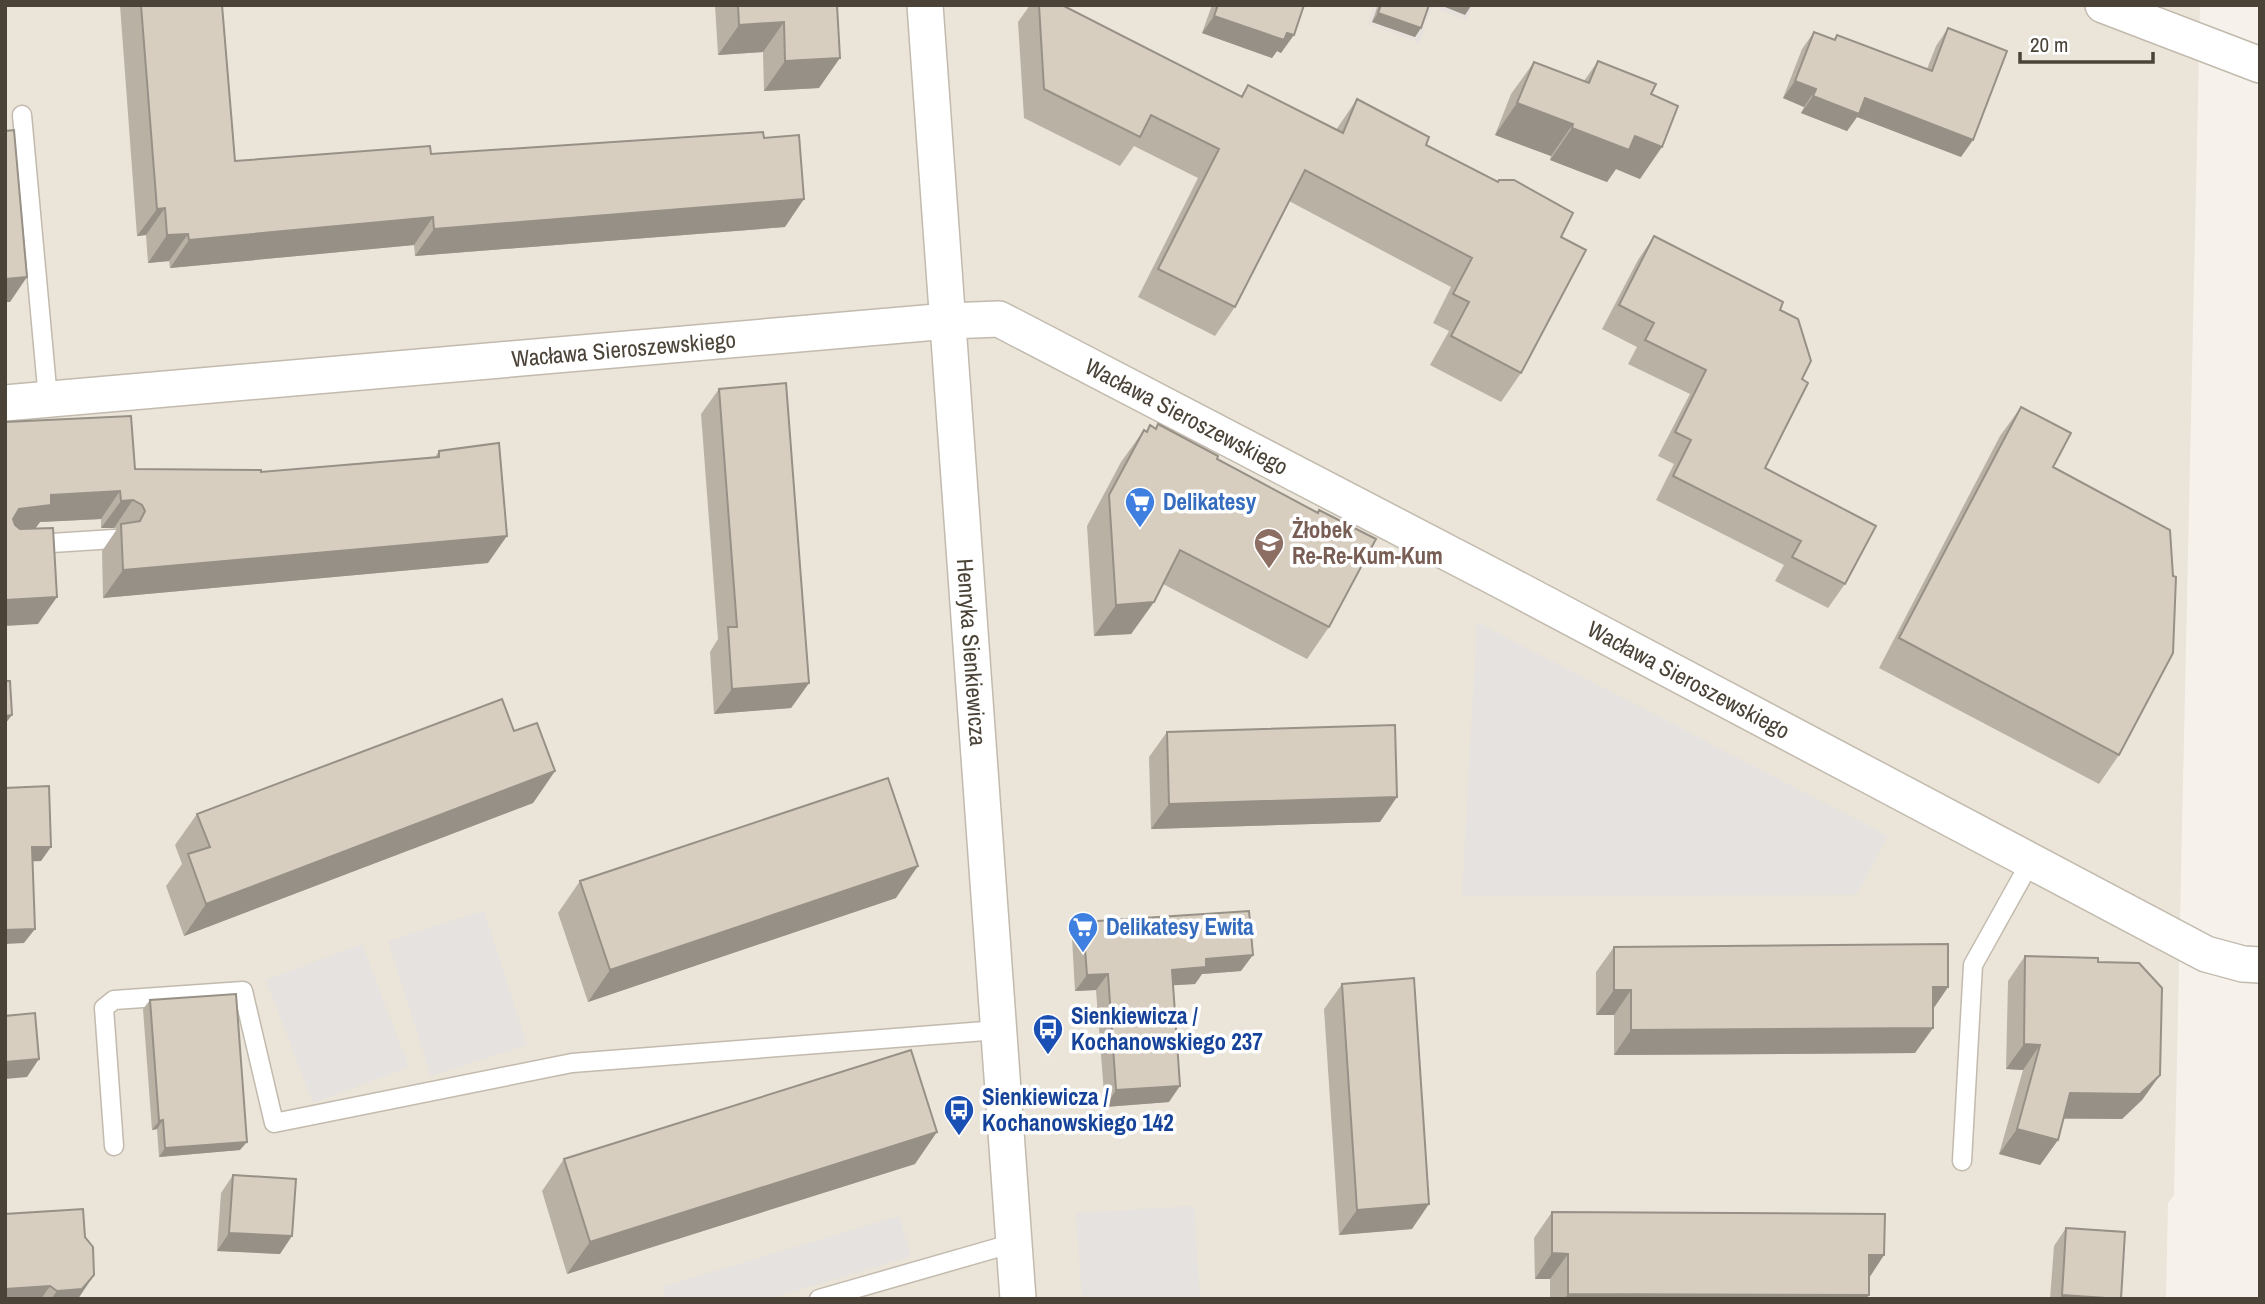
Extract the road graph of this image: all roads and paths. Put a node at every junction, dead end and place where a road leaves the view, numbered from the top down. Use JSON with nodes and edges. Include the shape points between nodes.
{"nodes":[{"id":1,"x":925,"y":5,"type":"edge"},
{"id":2,"x":2103,"y":5,"type":"edge"},
{"id":3,"x":2260,"y":65,"type":"edge"},
{"id":4,"x":22,"y":115,"type":"dead end"},
{"id":5,"x":948,"y":321,"type":"junction"},
{"id":6,"x":48,"y":399,"type":"junction"},
{"id":7,"x":5,"y":403,"type":"edge"},
{"id":8,"x":114,"y":539,"type":"dead end"},
{"id":9,"x":5,"y":546,"type":"edge"},
{"id":10,"x":2031,"y":861,"type":"junction"},
{"id":11,"x":2260,"y":965,"type":"edge"},
{"id":12,"x":998,"y":1030,"type":"junction"},
{"id":13,"x":114,"y":1146,"type":"dead end"},
{"id":14,"x":1962,"y":1161,"type":"dead end"},
{"id":15,"x":1014,"y":1243,"type":"junction"},
{"id":16,"x":819,"y":1299,"type":"edge"},
{"id":17,"x":1018,"y":1299,"type":"edge"}],
"edges":[{"from":1,"to":5,"type":"street","name":"Henryka Sienkiewicza"},
{"from":2,"to":3,"type":"street"},
{"from":4,"to":6,"type":"lane"},
{"from":5,"to":6,"type":"street","name":"Wacława Sieroszewskiego"},
{"from":5,"to":10,"type":"street","name":"Wacława Sieroszewskiego","via":[[999,319]]},
{"from":5,"to":12,"type":"street","name":"Henryka Sienkiewicza"},
{"from":6,"to":7,"type":"street","name":"Wacława Sieroszewskiego"},
{"from":8,"to":9,"type":"lane"},
{"from":10,"to":11,"type":"street","name":"Wacława Sieroszewskiego","via":[[2206,954]]},
{"from":10,"to":14,"type":"lane","via":[[1973,965]]},
{"from":12,"to":13,"type":"lane","via":[[572,1063],[274,1123],[243,991],[114,1000],[104,1008]]},
{"from":12,"to":15,"type":"street","name":"Henryka Sienkiewicza"},
{"from":15,"to":16,"type":"lane"},
{"from":15,"to":17,"type":"street","name":"Henryka Sienkiewicza"}]}
